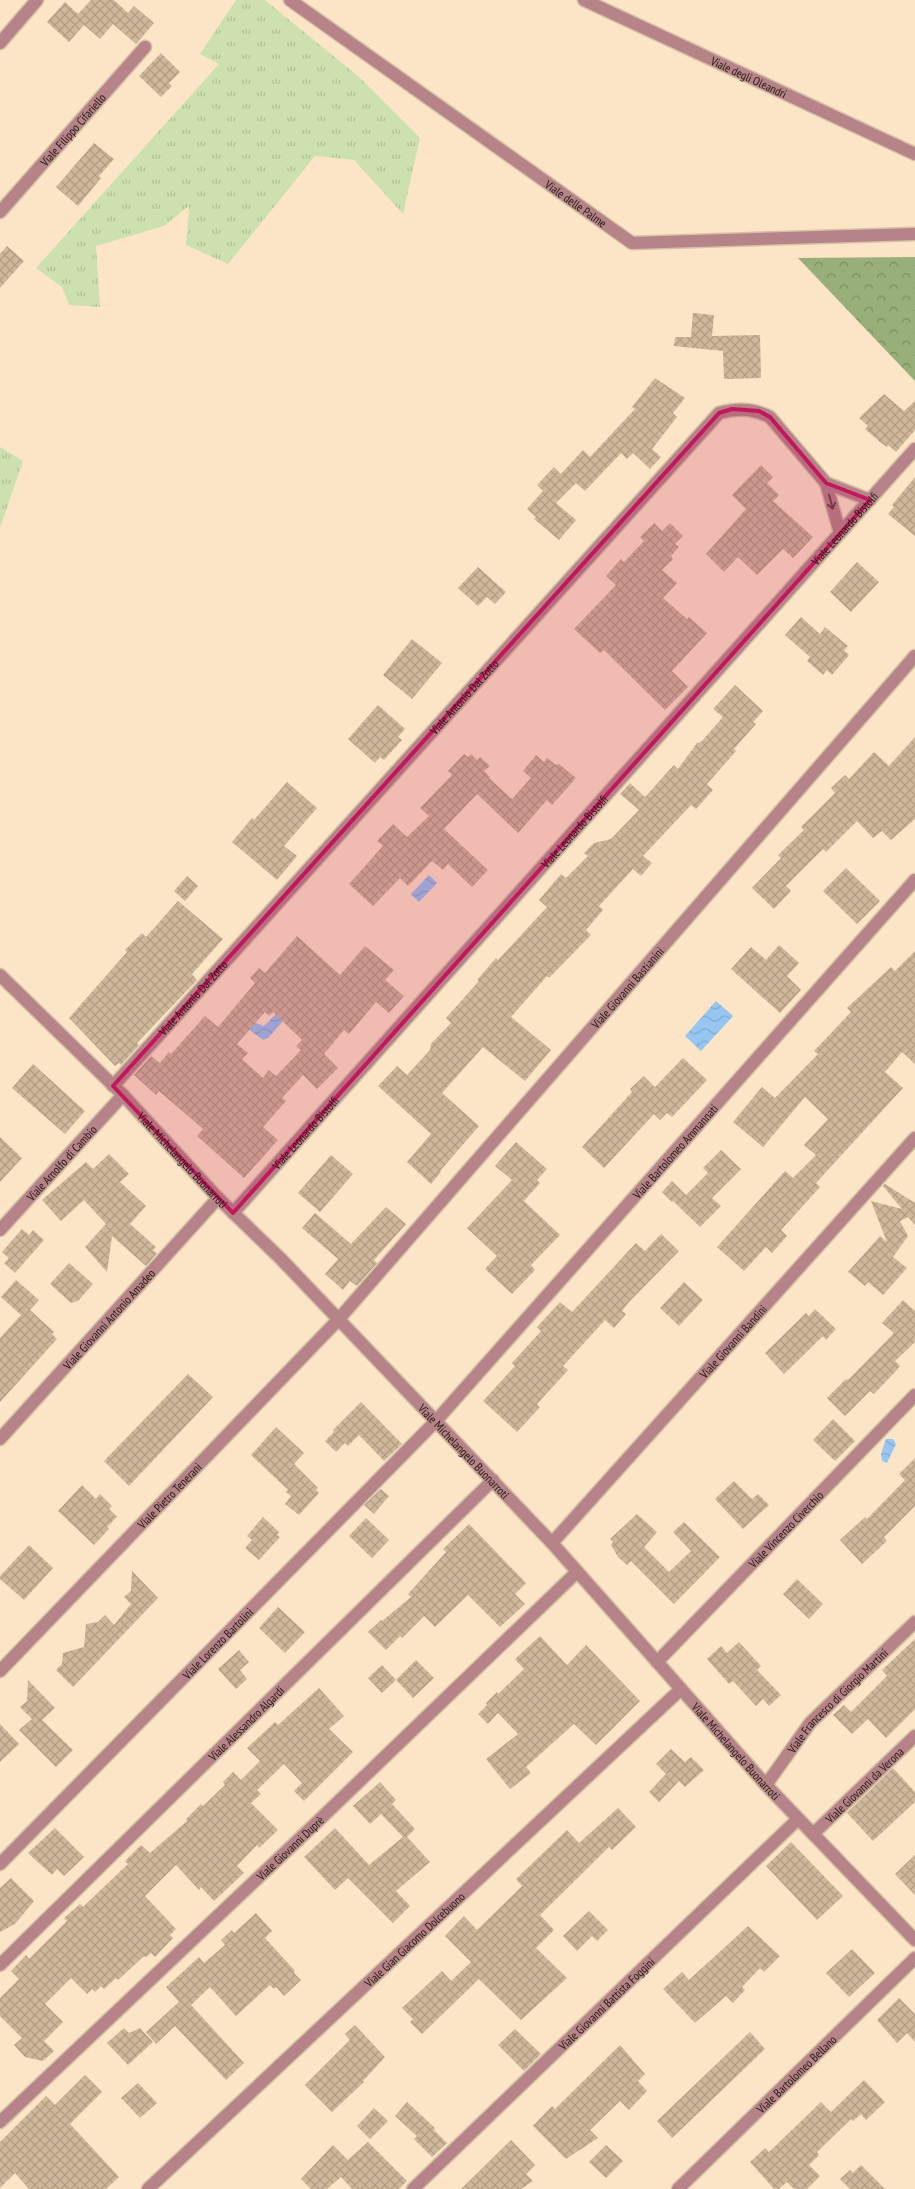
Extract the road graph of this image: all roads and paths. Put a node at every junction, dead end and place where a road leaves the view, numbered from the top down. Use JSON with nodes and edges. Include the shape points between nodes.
{"nodes":[{"id":1,"x":37,"y":0,"type":"edge"},
{"id":2,"x":290,"y":0,"type":"edge"},
{"id":3,"x":584,"y":0,"type":"edge"},
{"id":4,"x":0,"y":43,"type":"edge"},
{"id":5,"x":144,"y":47,"type":"dead end"},
{"id":6,"x":915,"y":154,"type":"edge"},
{"id":7,"x":0,"y":212,"type":"edge"},
{"id":8,"x":915,"y":234,"type":"edge"},
{"id":9,"x":915,"y":449,"type":"edge"},
{"id":10,"x":826,"y":483,"type":"junction"},
{"id":11,"x":870,"y":500,"type":"junction"},
{"id":12,"x":840,"y":533,"type":"junction"},
{"id":13,"x":915,"y":656,"type":"edge"},
{"id":14,"x":915,"y":880,"type":"edge"},
{"id":15,"x":3,"y":983,"type":"edge"},
{"id":16,"x":118,"y":1090,"type":"junction"},
{"id":17,"x":915,"y":1138,"type":"edge"},
{"id":18,"x":218,"y":1198,"type":"junction"},
{"id":19,"x":234,"y":1213,"type":"junction"},
{"id":20,"x":0,"y":1230,"type":"edge"},
{"id":21,"x":338,"y":1320,"type":"junction"},
{"id":22,"x":915,"y":1395,"type":"edge"},
{"id":23,"x":435,"y":1422,"type":"junction"},
{"id":24,"x":0,"y":1439,"type":"edge"},
{"id":25,"x":492,"y":1480,"type":"junction"},
{"id":26,"x":552,"y":1543,"type":"junction"},
{"id":27,"x":577,"y":1572,"type":"junction"},
{"id":28,"x":915,"y":1622,"type":"edge"},
{"id":29,"x":657,"y":1662,"type":"junction"},
{"id":30,"x":0,"y":1670,"type":"edge"},
{"id":31,"x":681,"y":1689,"type":"junction"},
{"id":32,"x":915,"y":1736,"type":"edge"},
{"id":33,"x":766,"y":1785,"type":"junction"},
{"id":34,"x":798,"y":1819,"type":"junction"},
{"id":35,"x":813,"y":1834,"type":"junction"},
{"id":36,"x":0,"y":1864,"type":"edge"},
{"id":37,"x":912,"y":1932,"type":"edge"},
{"id":38,"x":915,"y":1958,"type":"edge"},
{"id":39,"x":0,"y":1966,"type":"edge"},
{"id":40,"x":0,"y":2122,"type":"edge"},
{"id":41,"x":148,"y":2189,"type":"edge"},
{"id":42,"x":414,"y":2189,"type":"edge"},
{"id":43,"x":678,"y":2189,"type":"edge"}],
"edges":[{"from":1,"to":4,"type":"street"},
{"from":2,"to":8,"type":"street","name":"Viale delle Palme","via":[[632,243]]},
{"from":3,"to":6,"type":"street","name":"Viale degli Oleandri"},
{"from":5,"to":7,"type":"street","name":"Viale Filippo Cifariello"},
{"from":9,"to":11,"type":"street","name":"Viale Leonardo Bistolfi"},
{"from":10,"to":11,"type":"street","name":"Viale Antonio Dal Zotto"},
{"from":10,"to":12,"type":"street","name":"Viale Antonio Dal Zotto","one_way":true},
{"from":10,"to":16,"type":"street","name":"Viale Antonio Dal Zotto","via":[[770,417],[758,411],[732,409],[719,413]]},
{"from":11,"to":12,"type":"street","name":"Viale Leonardo Bistolfi"},
{"from":12,"to":19,"type":"street","name":"Viale Leonardo Bistolfi"},
{"from":13,"to":21,"type":"street","name":"Viale Giovanni Bastianini"},
{"from":14,"to":23,"type":"street","name":"Viale Bartolomeo Ammannati"},
{"from":15,"to":16,"type":"street","name":"Viale Michelangelo Buonarroti"},
{"from":16,"to":18,"type":"street","name":"Viale Michelangelo Buonarroti"},
{"from":16,"to":20,"type":"street","name":"Viale Arnolfo di Cambio"},
{"from":17,"to":26,"type":"street","name":"Viale Giovanni Bandini"},
{"from":18,"to":19,"type":"street","name":"Viale Michelangelo Buonarroti"},
{"from":18,"to":24,"type":"street","name":"Viale Giovanni Antonio Amadeo"},
{"from":19,"to":21,"type":"street","name":"Viale Michelangelo Buonarroti"},
{"from":21,"to":23,"type":"street","name":"Viale Michelangelo Buonarroti"},
{"from":21,"to":30,"type":"street","name":"Viale Pietro Tenerani"},
{"from":22,"to":29,"type":"street","name":"Viale Vincenzo Civerchio"},
{"from":23,"to":25,"type":"street","name":"Viale Michelangelo Buonarroti"},
{"from":23,"to":36,"type":"street","name":"Viale Lorenzo Bartolini"},
{"from":25,"to":26,"type":"street","name":"Viale Michelangelo Buonarroti"},
{"from":25,"to":39,"type":"street","name":"Viale Alessandro Algardi"},
{"from":26,"to":27,"type":"street","name":"Viale Michelangelo Buonarroti"},
{"from":27,"to":29,"type":"street","name":"Viale Michelangelo Buonarroti"},
{"from":27,"to":40,"type":"street","name":"Viale Giovanni Duprè"},
{"from":28,"to":33,"type":"street","name":"Viale Francesco di Giorgio Martini","via":[[810,1723]]},
{"from":29,"to":31,"type":"street","name":"Viale Michelangelo Buonarroti"},
{"from":31,"to":33,"type":"street","name":"Viale Michelangelo Buonarroti"},
{"from":31,"to":41,"type":"street","name":"Viale Gian Giacomo Dolcebuono"},
{"from":32,"to":35,"type":"street","name":"Viale Giovanni da Verona"},
{"from":33,"to":34,"type":"street","name":"Viale Michelangelo Buonarroti"},
{"from":34,"to":35,"type":"street","name":"Viale Michelangelo Buonarroti"},
{"from":34,"to":42,"type":"street","name":"Viale Giovanni Battista Foggini"},
{"from":35,"to":37,"type":"street","name":"Viale Michelangelo Buonarroti"},
{"from":38,"to":43,"type":"street","name":"Viale Bartolomeo Bellano"}]}
